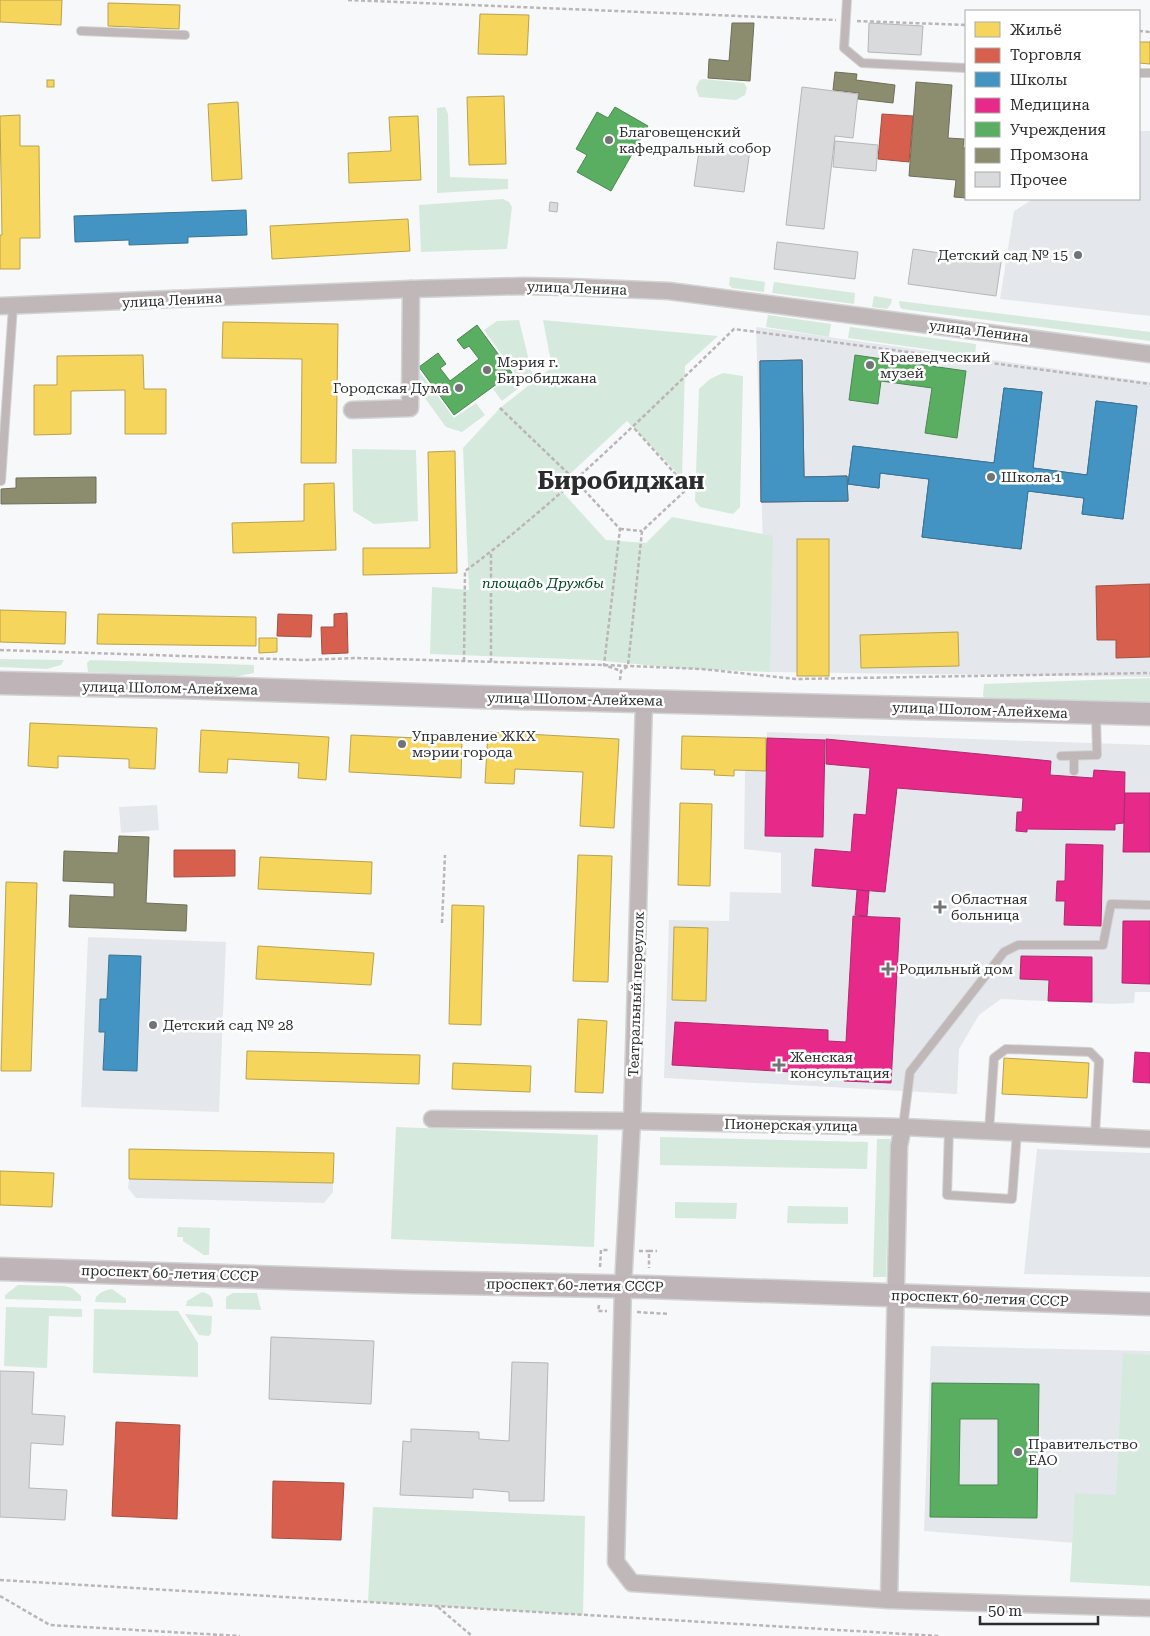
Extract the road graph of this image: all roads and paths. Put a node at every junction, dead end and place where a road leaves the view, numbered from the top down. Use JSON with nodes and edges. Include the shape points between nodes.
{"nodes":[{"id":1,"x":348,"y":0,"type":"edge"},
{"id":2,"x":846,"y":0,"type":"edge"},
{"id":3,"x":845,"y":20,"type":"junction"},
{"id":4,"x":965,"y":25,"type":"edge"},
{"id":5,"x":81,"y":30,"type":"dead end"},
{"id":6,"x":185,"y":34,"type":"dead end"},
{"id":7,"x":965,"y":68,"type":"edge"},
{"id":8,"x":411,"y":289,"type":"junction"},
{"id":9,"x":6,"y":306,"type":"edge"},
{"id":10,"x":1150,"y":354,"type":"edge"},
{"id":11,"x":1150,"y":384,"type":"edge"},
{"id":12,"x":500,"y":408,"type":"dead end"},
{"id":13,"x":352,"y":410,"type":"dead end"},
{"id":14,"x":633,"y":427,"type":"junction"},
{"id":15,"x":575,"y":480,"type":"junction"},
{"id":16,"x":1,"y":481,"type":"edge"},
{"id":17,"x":620,"y":529,"type":"junction"},
{"id":18,"x":642,"y":531,"type":"junction"},
{"id":19,"x":491,"y":552,"type":"junction"},
{"id":20,"x":0,"y":650,"type":"edge"},
{"id":21,"x":464,"y":662,"type":"junction"},
{"id":22,"x":491,"y":662,"type":"junction"},
{"id":23,"x":604,"y":665,"type":"junction"},
{"id":24,"x":628,"y":666,"type":"junction"},
{"id":25,"x":621,"y":672,"type":"junction"},
{"id":26,"x":1150,"y":673,"type":"edge"},
{"id":27,"x":620,"y":680,"type":"dead end"},
{"id":28,"x":0,"y":683,"type":"edge"},
{"id":29,"x":644,"y":701,"type":"junction"},
{"id":30,"x":1096,"y":713,"type":"junction"},
{"id":31,"x":1150,"y":714,"type":"edge"},
{"id":32,"x":1061,"y":756,"type":"dead end"},
{"id":33,"x":1074,"y":756,"type":"junction"},
{"id":34,"x":1074,"y":771,"type":"dead end"},
{"id":35,"x":445,"y":856,"type":"dead end"},
{"id":36,"x":1150,"y":905,"type":"edge"},
{"id":37,"x":442,"y":923,"type":"dead end"},
{"id":38,"x":432,"y":1119,"type":"dead end"},
{"id":39,"x":632,"y":1121,"type":"junction"},
{"id":40,"x":903,"y":1127,"type":"junction"},
{"id":41,"x":949,"y":1129,"type":"junction"},
{"id":42,"x":989,"y":1131,"type":"junction"},
{"id":43,"x":1016,"y":1132,"type":"junction"},
{"id":44,"x":1095,"y":1136,"type":"junction"},
{"id":45,"x":1150,"y":1139,"type":"edge"},
{"id":46,"x":649,"y":1251,"type":"dead end"},
{"id":47,"x":657,"y":1251,"type":"dead end"},
{"id":48,"x":0,"y":1269,"type":"edge"},
{"id":49,"x":623,"y":1286,"type":"junction"},
{"id":50,"x":896,"y":1295,"type":"junction"},
{"id":51,"x":1150,"y":1304,"type":"edge"},
{"id":52,"x":647,"y":1312,"type":"dead end"},
{"id":53,"x":669,"y":1314,"type":"dead end"},
{"id":54,"x":0,"y":1580,"type":"edge"},
{"id":55,"x":0,"y":1596,"type":"edge"},
{"id":56,"x":889,"y":1600,"type":"junction"},
{"id":57,"x":437,"y":1606,"type":"junction"},
{"id":58,"x":1150,"y":1608,"type":"edge"},
{"id":59,"x":240,"y":1636,"type":"edge"},
{"id":60,"x":472,"y":1636,"type":"edge"},
{"id":61,"x":939,"y":1636,"type":"edge"}],
"edges":[{"from":1,"to":3,"type":"path"},
{"from":2,"to":3,"type":"lane"},
{"from":3,"to":4,"type":"path"},
{"from":3,"to":7,"type":"lane","via":[[844,48],[862,63]]},
{"from":5,"to":6,"type":"lane"},
{"from":8,"to":9,"type":"street","name":"улица Ленина"},
{"from":8,"to":10,"type":"street","name":"улица Ленина","via":[[523,286],[669,291]]},
{"from":8,"to":13,"type":"street","via":[[410,408]]},
{"from":9,"to":16,"type":"lane"},
{"from":11,"to":14,"type":"path","via":[[734,329]]},
{"from":12,"to":15,"type":"path"},
{"from":14,"to":15,"type":"path"},
{"from":14,"to":18,"type":"path","via":[[688,488]]},
{"from":15,"to":17,"type":"path"},
{"from":15,"to":19,"type":"path"},
{"from":17,"to":18,"type":"path"},
{"from":17,"to":23,"type":"path"},
{"from":18,"to":24,"type":"path"},
{"from":19,"to":21,"type":"path","via":[[465,571]]},
{"from":19,"to":22,"type":"path"},
{"from":20,"to":21,"type":"path"},
{"from":21,"to":22,"type":"path"},
{"from":22,"to":23,"type":"path"},
{"from":23,"to":24,"type":"path"},
{"from":23,"to":25,"type":"path"},
{"from":24,"to":25,"type":"path"},
{"from":24,"to":26,"type":"path","via":[[702,669],[796,679]]},
{"from":25,"to":27,"type":"path"},
{"from":28,"to":29,"type":"main road","name":"улица Шолом-Алейхема"},
{"from":29,"to":30,"type":"main road","name":"улица Шолом-Алейхема"},
{"from":29,"to":39,"type":"street","name":"Театральный переулок"},
{"from":30,"to":31,"type":"main road","name":"улица Шолом-Алейхема"},
{"from":30,"to":33,"type":"lane","via":[[1097,755]]},
{"from":32,"to":33,"type":"lane"},
{"from":33,"to":34,"type":"lane"},
{"from":35,"to":37,"type":"path"},
{"from":36,"to":40,"type":"lane","via":[[1111,904],[1102,945],[1018,945],[1004,952],[910,1072]]},
{"from":38,"to":39,"type":"street","name":"Пионерская улица"},
{"from":39,"to":40,"type":"street","name":"Пионерская улица"},
{"from":39,"to":49,"type":"street","name":"Театральный переулок"},
{"from":40,"to":41,"type":"street","name":"Пионерская улица"},
{"from":40,"to":50,"type":"street","via":[[899,1146]]},
{"from":41,"to":42,"type":"street","name":"Пионерская улица"},
{"from":41,"to":43,"type":"lane","via":[[947,1195],[1012,1199]]},
{"from":42,"to":43,"type":"street","name":"Пионерская улица"},
{"from":42,"to":44,"type":"lane","via":[[994,1058],[1006,1049],[1090,1052],[1100,1061]]},
{"from":43,"to":44,"type":"street","name":"Пионерская улица"},
{"from":44,"to":45,"type":"street","name":"Пионерская улица"},
{"from":46,"to":47,"type":"path"},
{"from":48,"to":49,"type":"main road","name":"проспект 60-летия СССР"},
{"from":49,"to":50,"type":"main road","name":"проспект 60-летия СССР"},
{"from":49,"to":56,"type":"street","name":"Театральный переулок","via":[[616,1562],[632,1583]]},
{"from":50,"to":51,"type":"main road","name":"проспект 60-летия СССР"},
{"from":50,"to":56,"type":"street"},
{"from":52,"to":53,"type":"path"},
{"from":54,"to":57,"type":"path"},
{"from":55,"to":59,"type":"path","via":[[50,1625]]},
{"from":56,"to":58,"type":"street","name":"Театральный переулок"},
{"from":57,"to":60,"type":"path"},
{"from":57,"to":61,"type":"path"}]}
